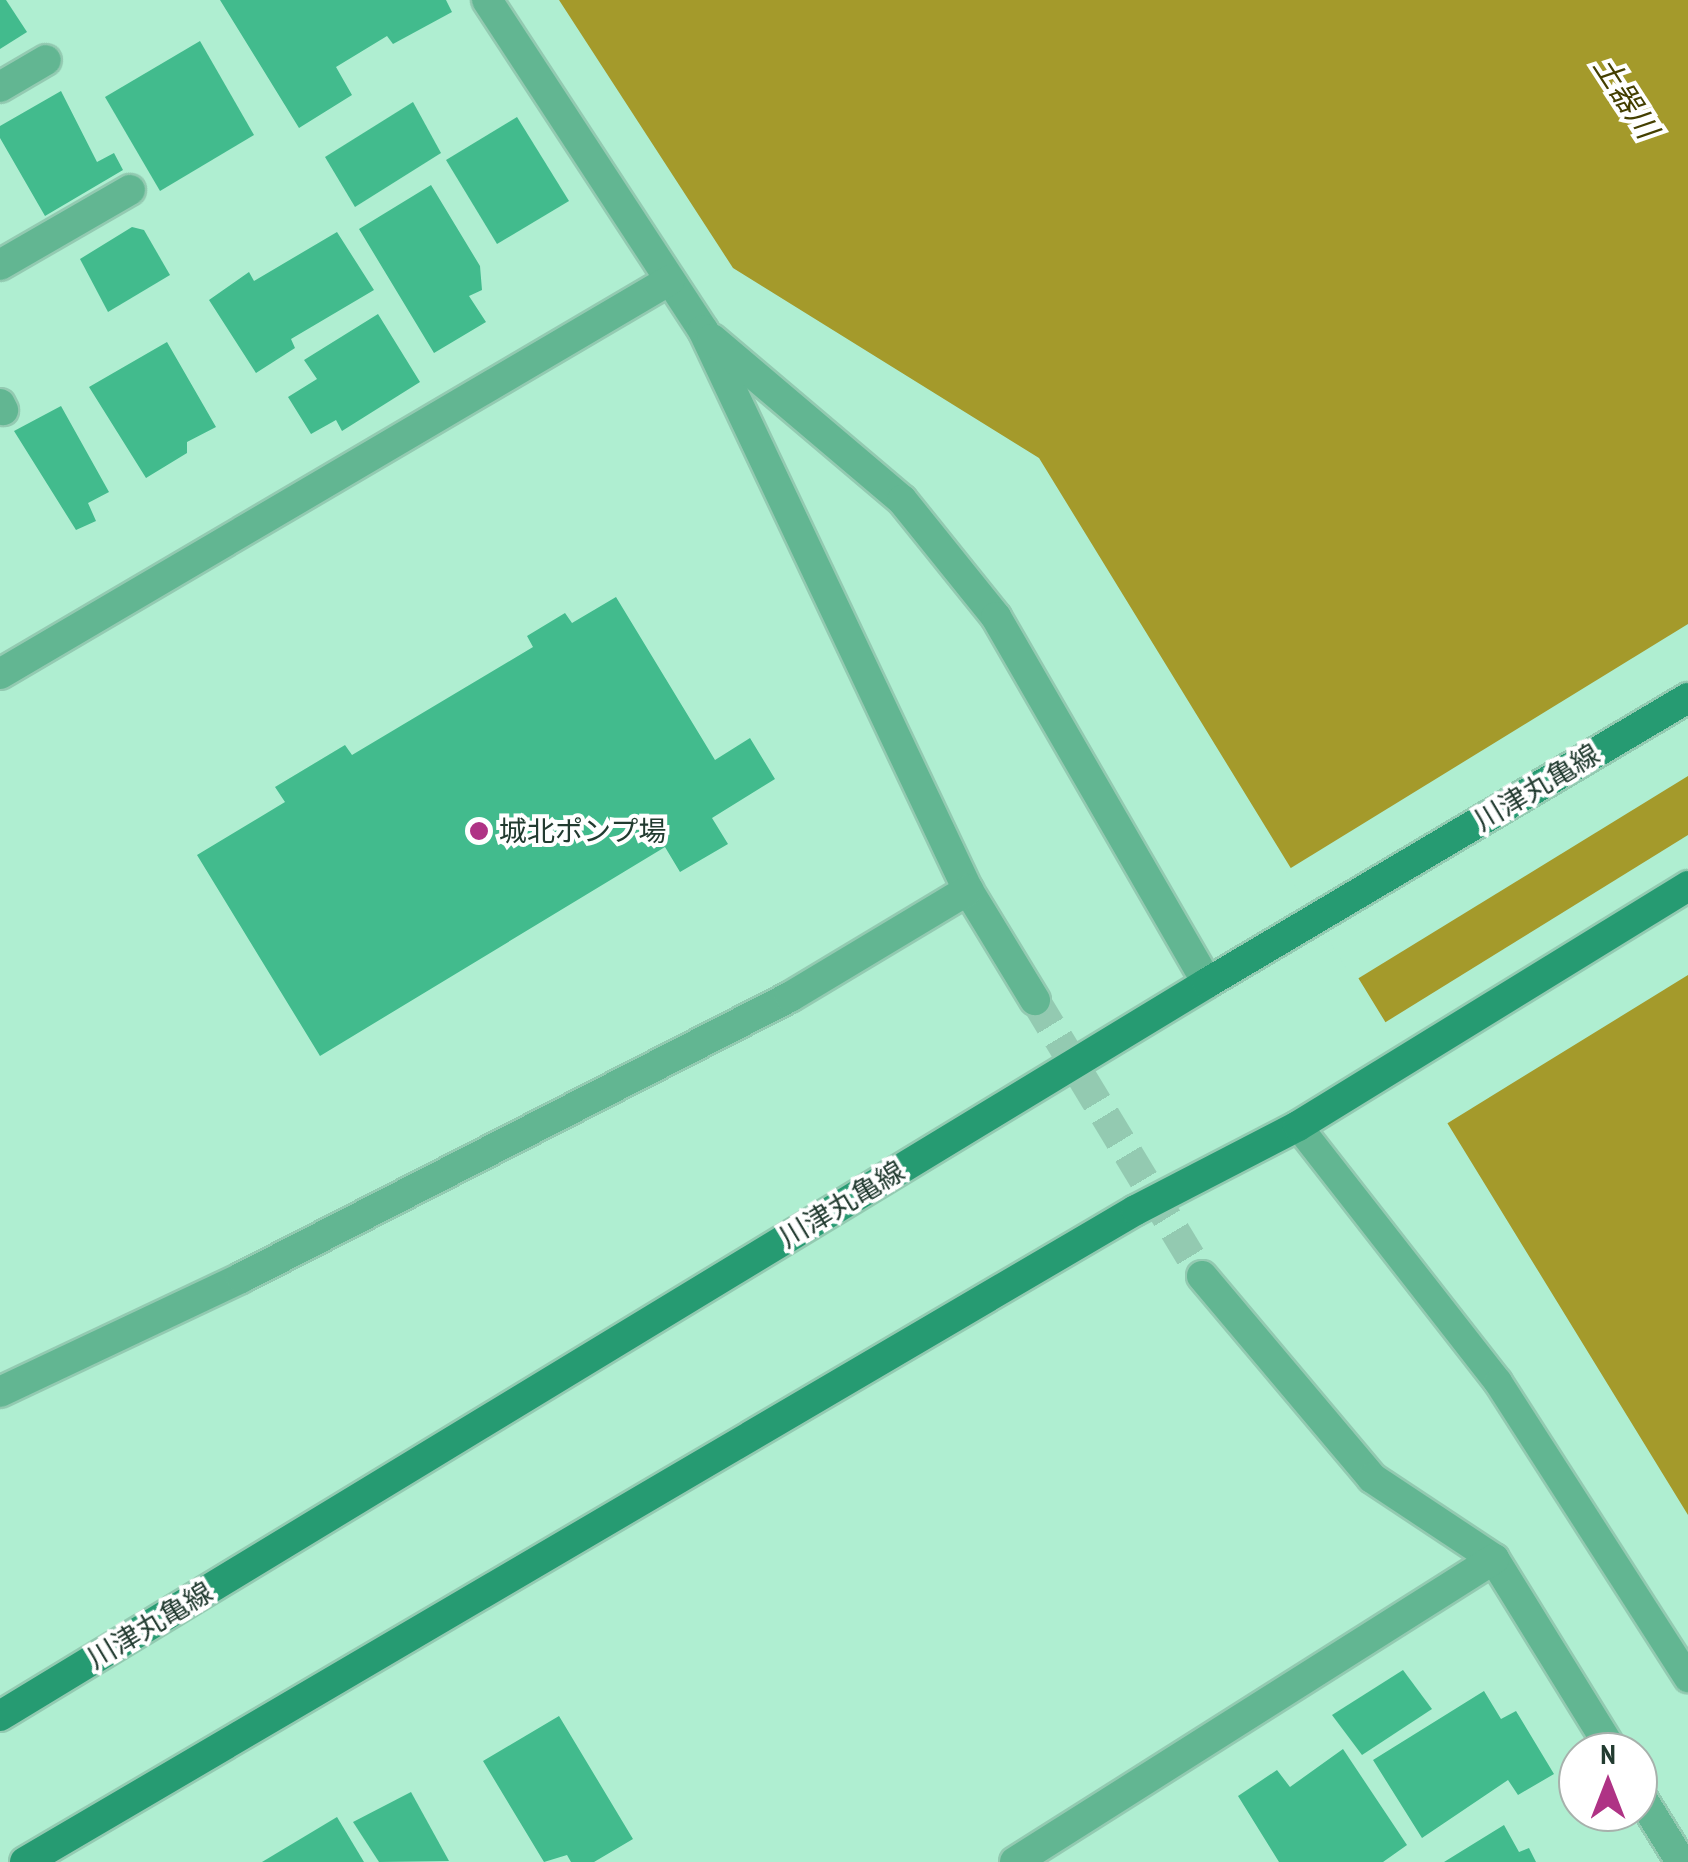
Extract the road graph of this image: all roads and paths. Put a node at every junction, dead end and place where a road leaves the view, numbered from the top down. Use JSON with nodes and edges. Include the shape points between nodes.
{"nodes":[{"id":1,"x":487,"y":0,"type":"edge"},
{"id":2,"x":46,"y":60,"type":"dead end"},
{"id":3,"x":0,"y":87,"type":"edge"},
{"id":4,"x":130,"y":190,"type":"dead end"},
{"id":5,"x":0,"y":266,"type":"edge"},
{"id":6,"x":670,"y":280,"type":"junction"},
{"id":7,"x":702,"y":330,"type":"junction"},
{"id":8,"x":0,"y":674,"type":"edge"},
{"id":9,"x":1688,"y":698,"type":"edge"},
{"id":10,"x":1688,"y":886,"type":"edge"},
{"id":11,"x":968,"y":890,"type":"junction"},
{"id":12,"x":1207,"y":983,"type":"junction"},
{"id":13,"x":1035,"y":1000,"type":"tunnel mouth"},
{"id":14,"x":1298,"y":1126,"type":"junction"},
{"id":15,"x":1202,"y":1276,"type":"tunnel mouth"},
{"id":16,"x":0,"y":1392,"type":"edge"},
{"id":17,"x":1494,"y":1559,"type":"junction"},
{"id":18,"x":1688,"y":1678,"type":"edge"},
{"id":19,"x":0,"y":1716,"type":"edge"},
{"id":20,"x":1601,"y":1732,"type":"edge"},
{"id":21,"x":1658,"y":1825,"type":"edge"},
{"id":22,"x":1023,"y":1860,"type":"edge"},
{"id":23,"x":24,"y":1862,"type":"edge"},
{"id":24,"x":1681,"y":1862,"type":"edge"}],
"edges":[{"from":1,"to":6,"type":"street"},
{"from":2,"to":3,"type":"street"},
{"from":4,"to":5,"type":"street"},
{"from":6,"to":7,"type":"street"},
{"from":6,"to":8,"type":"street"},
{"from":7,"to":11,"type":"street"},
{"from":7,"to":12,"type":"street","via":[[902,500],[996,617]]},
{"from":9,"to":12,"type":"main road","name":"川津丸亀線"},
{"from":10,"to":14,"type":"main road"},
{"from":11,"to":13,"type":"street"},
{"from":11,"to":16,"type":"street","via":[[790,997],[242,1278]]},
{"from":12,"to":19,"type":"main road","name":"川津丸亀線"},
{"from":14,"to":18,"type":"lane","via":[[1498,1382]]},
{"from":14,"to":23,"type":"main road","via":[[1136,1210]]},
{"from":15,"to":17,"type":"street","via":[[1372,1478]]},
{"from":17,"to":20,"type":"street"},
{"from":17,"to":22,"type":"street"},
{"from":21,"to":24,"type":"street"}]}
